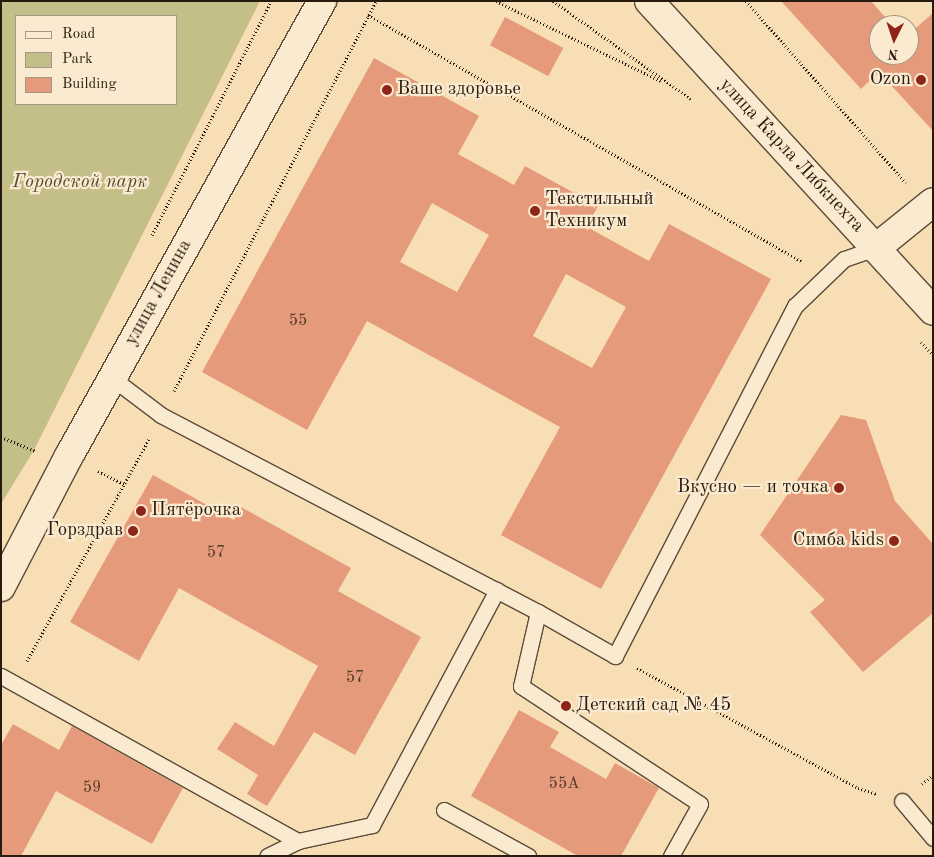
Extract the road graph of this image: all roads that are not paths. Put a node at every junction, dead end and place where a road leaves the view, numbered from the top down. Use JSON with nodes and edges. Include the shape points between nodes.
{"nodes":[{"id":1,"x":322,"y":1,"type":"edge"},
{"id":2,"x":649,"y":1,"type":"edge"},
{"id":3,"x":930,"y":204,"type":"edge"},
{"id":4,"x":876,"y":248,"type":"junction"},
{"id":5,"x":933,"y":311,"type":"edge"},
{"id":6,"x":112,"y":378,"type":"junction"},
{"id":7,"x":1,"y":587,"type":"edge"},
{"id":8,"x":497,"y":590,"type":"junction"},
{"id":9,"x":538,"y":612,"type":"junction"},
{"id":10,"x":8,"y":680,"type":"edge"},
{"id":11,"x":902,"y":801,"type":"dead end"},
{"id":12,"x":444,"y":810,"type":"dead end"},
{"id":13,"x":933,"y":838,"type":"edge"},
{"id":14,"x":298,"y":841,"type":"junction"},
{"id":15,"x":267,"y":856,"type":"edge"},
{"id":16,"x":528,"y":856,"type":"edge"},
{"id":17,"x":671,"y":856,"type":"edge"}],
"edges":[{"from":1,"to":6,"type":"main road","name":"улица Ленина"},
{"from":2,"to":4,"type":"main road","name":"улица Карла Либкнехта"},
{"from":3,"to":4,"type":"main road"},
{"from":4,"to":5,"type":"main road","name":"улица Карла Либкнехта"},
{"from":4,"to":9,"type":"lane","via":[[844,259],[795,306],[615,656]]},
{"from":6,"to":7,"type":"main road","name":"улица Ленина"},
{"from":6,"to":8,"type":"lane","via":[[162,415]]},
{"from":8,"to":9,"type":"lane"},
{"from":8,"to":14,"type":"lane","via":[[372,825]]},
{"from":9,"to":17,"type":"lane","via":[[521,686],[700,804]]},
{"from":10,"to":14,"type":"lane"},
{"from":11,"to":13,"type":"lane"},
{"from":12,"to":16,"type":"lane"},
{"from":14,"to":15,"type":"lane"}]}
